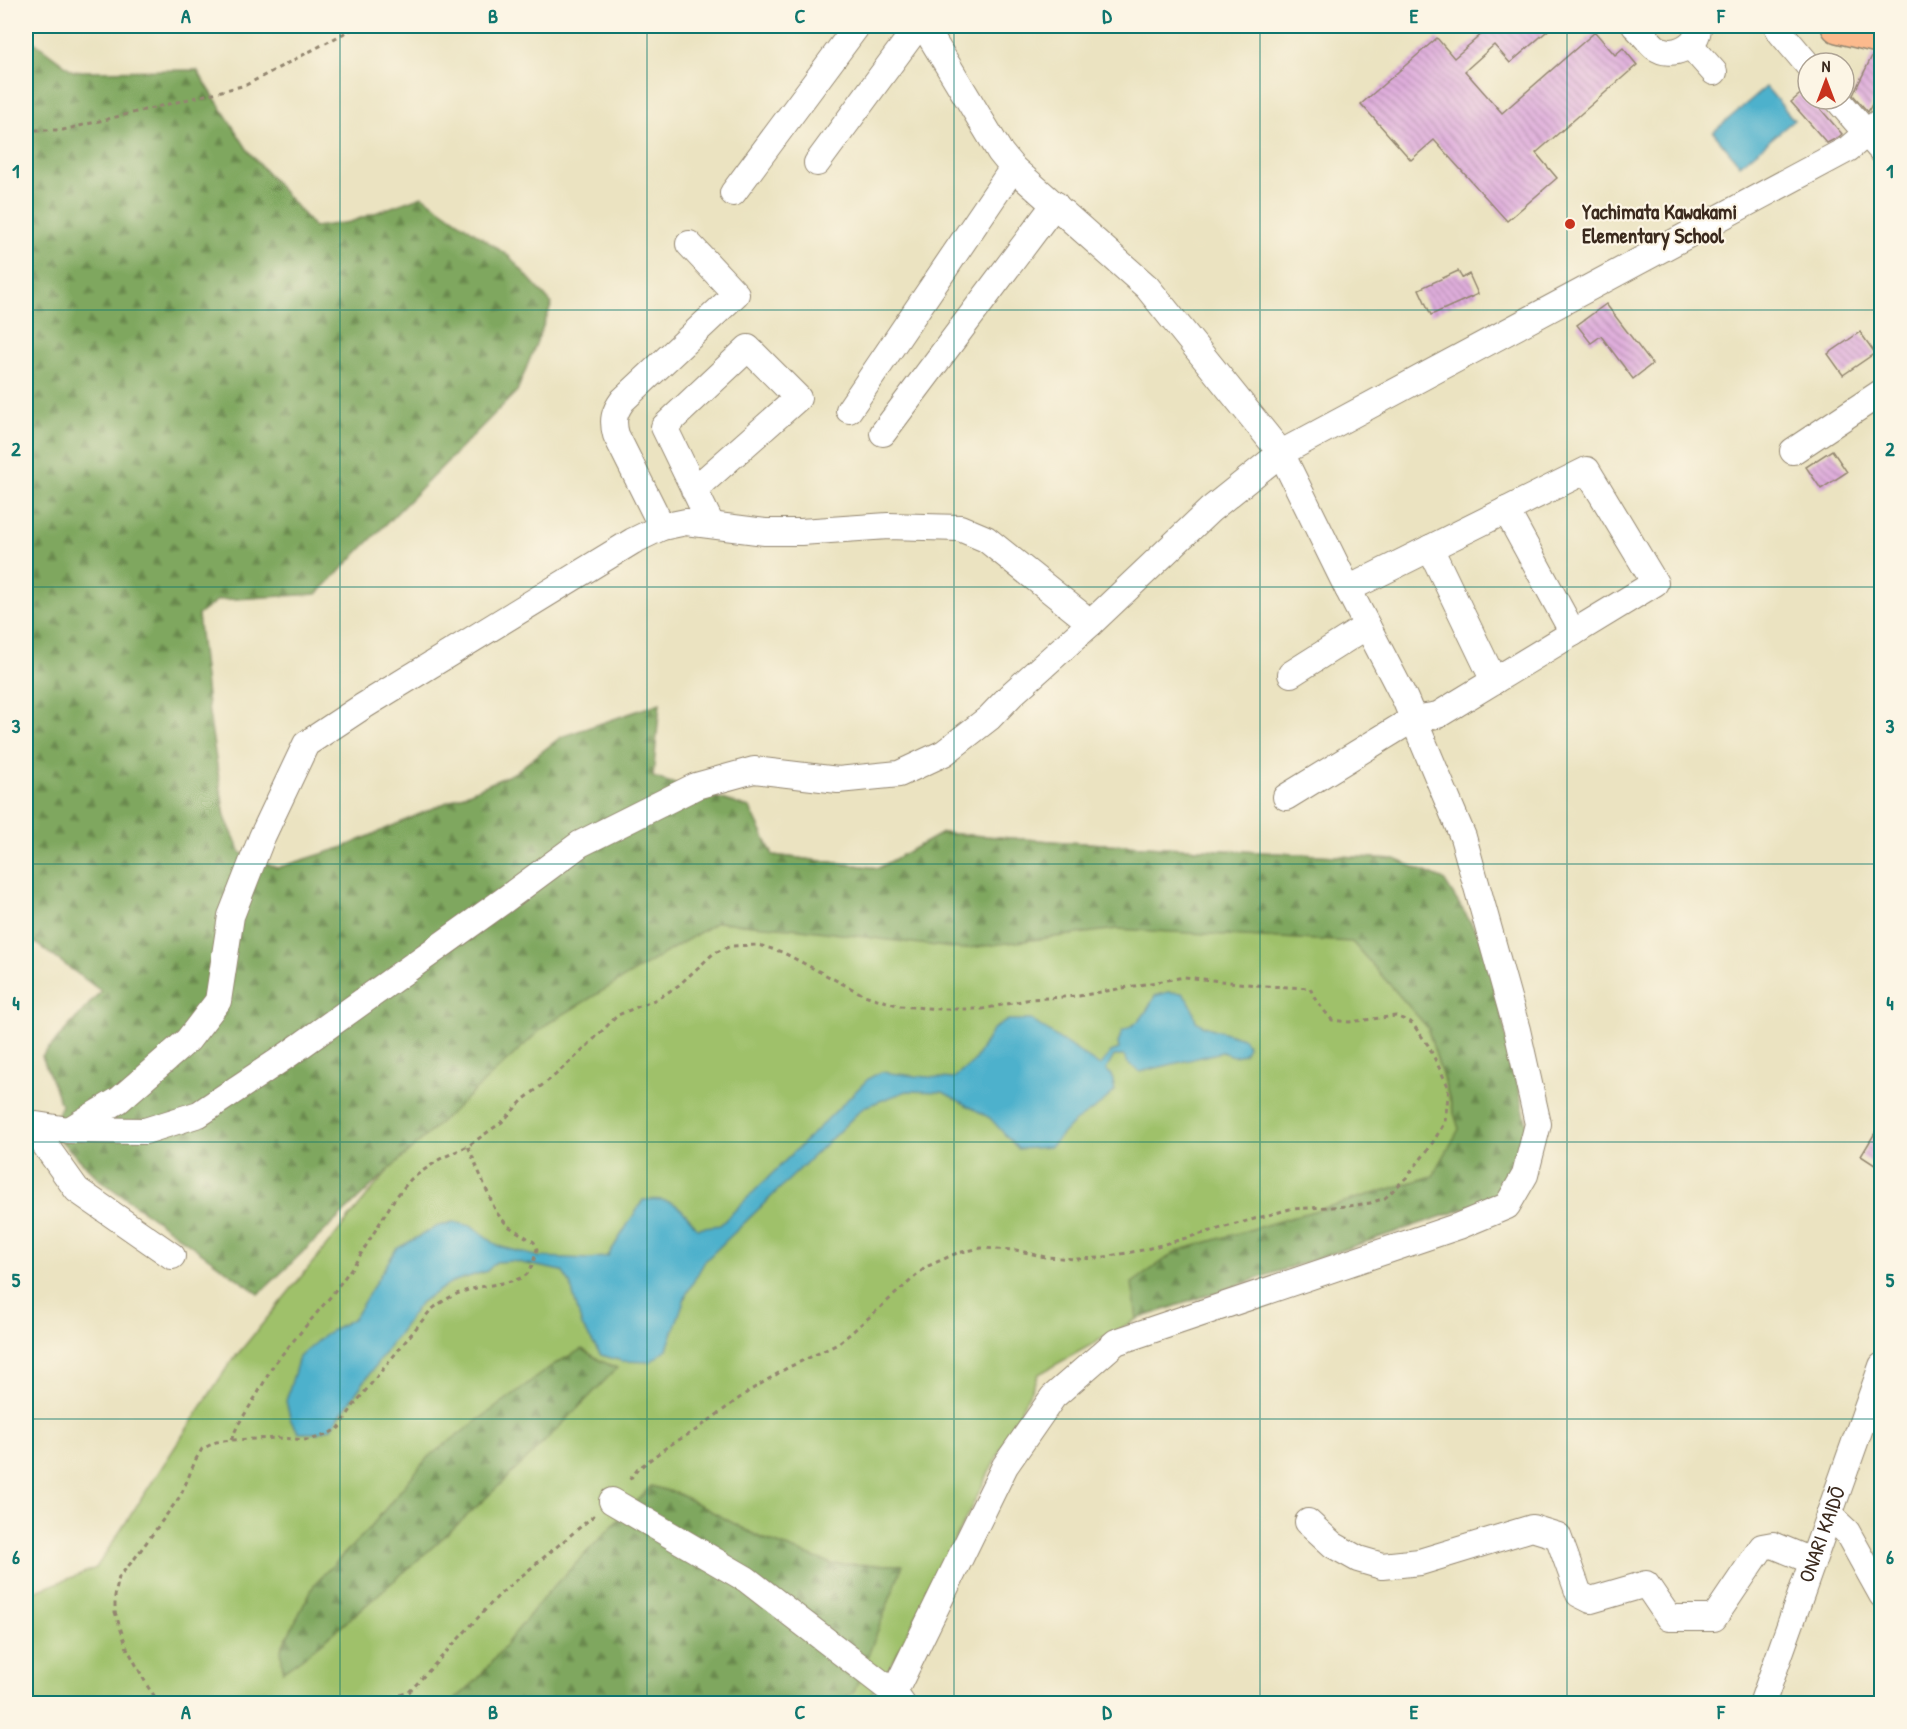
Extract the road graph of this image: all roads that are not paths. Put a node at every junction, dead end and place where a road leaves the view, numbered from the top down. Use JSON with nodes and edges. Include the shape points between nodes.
{"nodes":[{"id":1,"x":857,"y":26,"type":"edge"},
{"id":2,"x":918,"y":26,"type":"edge"},
{"id":3,"x":924,"y":26,"type":"edge"},
{"id":4,"x":1635,"y":26,"type":"edge"},
{"id":5,"x":1777,"y":26,"type":"edge"},
{"id":6,"x":1838,"y":26,"type":"edge"},
{"id":7,"x":1694,"y":35,"type":"edge"},
{"id":8,"x":1881,"y":37,"type":"edge"},
{"id":9,"x":1796,"y":51,"type":"edge"},
{"id":10,"x":1714,"y":72,"type":"dead end"},
{"id":11,"x":1850,"y":111,"type":"edge"},
{"id":12,"x":1877,"y":135,"type":"edge"},
{"id":13,"x":818,"y":163,"type":"dead end"},
{"id":14,"x":1013,"y":168,"type":"junction"},
{"id":15,"x":733,"y":193,"type":"dead end"},
{"id":16,"x":1054,"y":204,"type":"junction"},
{"id":17,"x":689,"y":244,"type":"dead end"},
{"id":18,"x":1881,"y":392,"type":"edge"},
{"id":19,"x":849,"y":410,"type":"dead end"},
{"id":20,"x":883,"y":432,"type":"dead end"},
{"id":21,"x":1793,"y":452,"type":"dead end"},
{"id":22,"x":1281,"y":453,"type":"junction"},
{"id":23,"x":694,"y":490,"type":"junction"},
{"id":24,"x":1506,"y":510,"type":"junction"},
{"id":25,"x":711,"y":524,"type":"junction"},
{"id":26,"x":662,"y":527,"type":"junction"},
{"id":27,"x":1430,"y":548,"type":"junction"},
{"id":28,"x":1348,"y":589,"type":"junction"},
{"id":29,"x":1091,"y":623,"type":"junction"},
{"id":30,"x":1367,"y":626,"type":"junction"},
{"id":31,"x":1573,"y":633,"type":"junction"},
{"id":32,"x":1291,"y":674,"type":"dead end"},
{"id":33,"x":1494,"y":681,"type":"junction"},
{"id":34,"x":1413,"y":719,"type":"junction"},
{"id":35,"x":1286,"y":797,"type":"dead end"},
{"id":36,"x":28,"y":1122,"type":"edge"},
{"id":37,"x":69,"y":1130,"type":"junction"},
{"id":38,"x":172,"y":1256,"type":"dead end"},
{"id":39,"x":1881,"y":1366,"type":"edge"},
{"id":40,"x":612,"y":1501,"type":"road end"},
{"id":41,"x":1829,"y":1515,"type":"junction"},
{"id":42,"x":1308,"y":1522,"type":"dead end"},
{"id":43,"x":1812,"y":1561,"type":"junction"},
{"id":44,"x":1881,"y":1595,"type":"edge"},
{"id":45,"x":898,"y":1698,"type":"edge"},
{"id":46,"x":1762,"y":1704,"type":"edge"}],
"edges":[{"from":1,"to":15,"type":"street"},
{"from":2,"to":13,"type":"street"},
{"from":3,"to":14,"type":"street"},
{"from":4,"to":7,"type":"street","via":[[1665,52],[1679,50]]},
{"from":5,"to":9,"type":"street"},
{"from":6,"to":8,"type":"main road"},
{"from":7,"to":10,"type":"street"},
{"from":11,"to":12,"type":"street"},
{"from":12,"to":22,"type":"street"},
{"from":14,"to":16,"type":"street"},
{"from":14,"to":19,"type":"street"},
{"from":16,"to":20,"type":"street"},
{"from":16,"to":22,"type":"street","via":[[1147,287]]},
{"from":17,"to":26,"type":"street","via":[[736,294],[622,399],[614,412],[616,435]]},
{"from":18,"to":21,"type":"street"},
{"from":22,"to":28,"type":"street"},
{"from":22,"to":29,"type":"street","via":[[1210,510]]},
{"from":23,"to":23,"type":"street","via":[[664,427],[748,348],[798,398]]},
{"from":23,"to":25,"type":"street"},
{"from":24,"to":27,"type":"street"},
{"from":24,"to":31,"type":"street"},
{"from":24,"to":31,"type":"street","via":[[1587,470],[1655,583]]},
{"from":25,"to":26,"type":"street","via":[[686,522]]},
{"from":25,"to":29,"type":"street","via":[[765,532],[888,526],[960,528],[986,539]]},
{"from":26,"to":37,"type":"street","via":[[633,541],[306,744],[262,837],[231,916],[218,1000],[188,1040],[119,1100]]},
{"from":27,"to":28,"type":"street"},
{"from":27,"to":33,"type":"street"},
{"from":28,"to":30,"type":"street"},
{"from":29,"to":37,"type":"street","via":[[990,718],[944,753],[898,774],[838,780],[754,770],[696,786],[580,844],[299,1047],[199,1114],[145,1131]]},
{"from":30,"to":32,"type":"street"},
{"from":30,"to":34,"type":"street"},
{"from":31,"to":33,"type":"street"},
{"from":33,"to":34,"type":"street","via":[[1438,716]]},
{"from":34,"to":35,"type":"street"},
{"from":34,"to":45,"type":"street","via":[[1463,837],[1517,1030],[1538,1124],[1525,1175],[1507,1206],[1459,1226],[1116,1342],[1053,1397],[1005,1466]]},
{"from":36,"to":37,"type":"street"},
{"from":36,"to":38,"type":"street","via":[[77,1190]]},
{"from":39,"to":41,"type":"street","name":"ONARI KAIDŌ"},
{"from":40,"to":45,"type":"street","via":[[746,1579]]},
{"from":41,"to":43,"type":"street","name":"ONARI KAIDŌ"},
{"from":41,"to":44,"type":"street","via":[[1847,1532]]},
{"from":42,"to":43,"type":"street","via":[[1333,1545],[1358,1559],[1382,1566],[1420,1562],[1532,1528],[1558,1536],[1579,1594],[1591,1600],[1646,1584],[1669,1618],[1714,1618],[1762,1547],[1773,1545]]},
{"from":43,"to":46,"type":"street","name":"ONARI KAIDŌ"}]}
